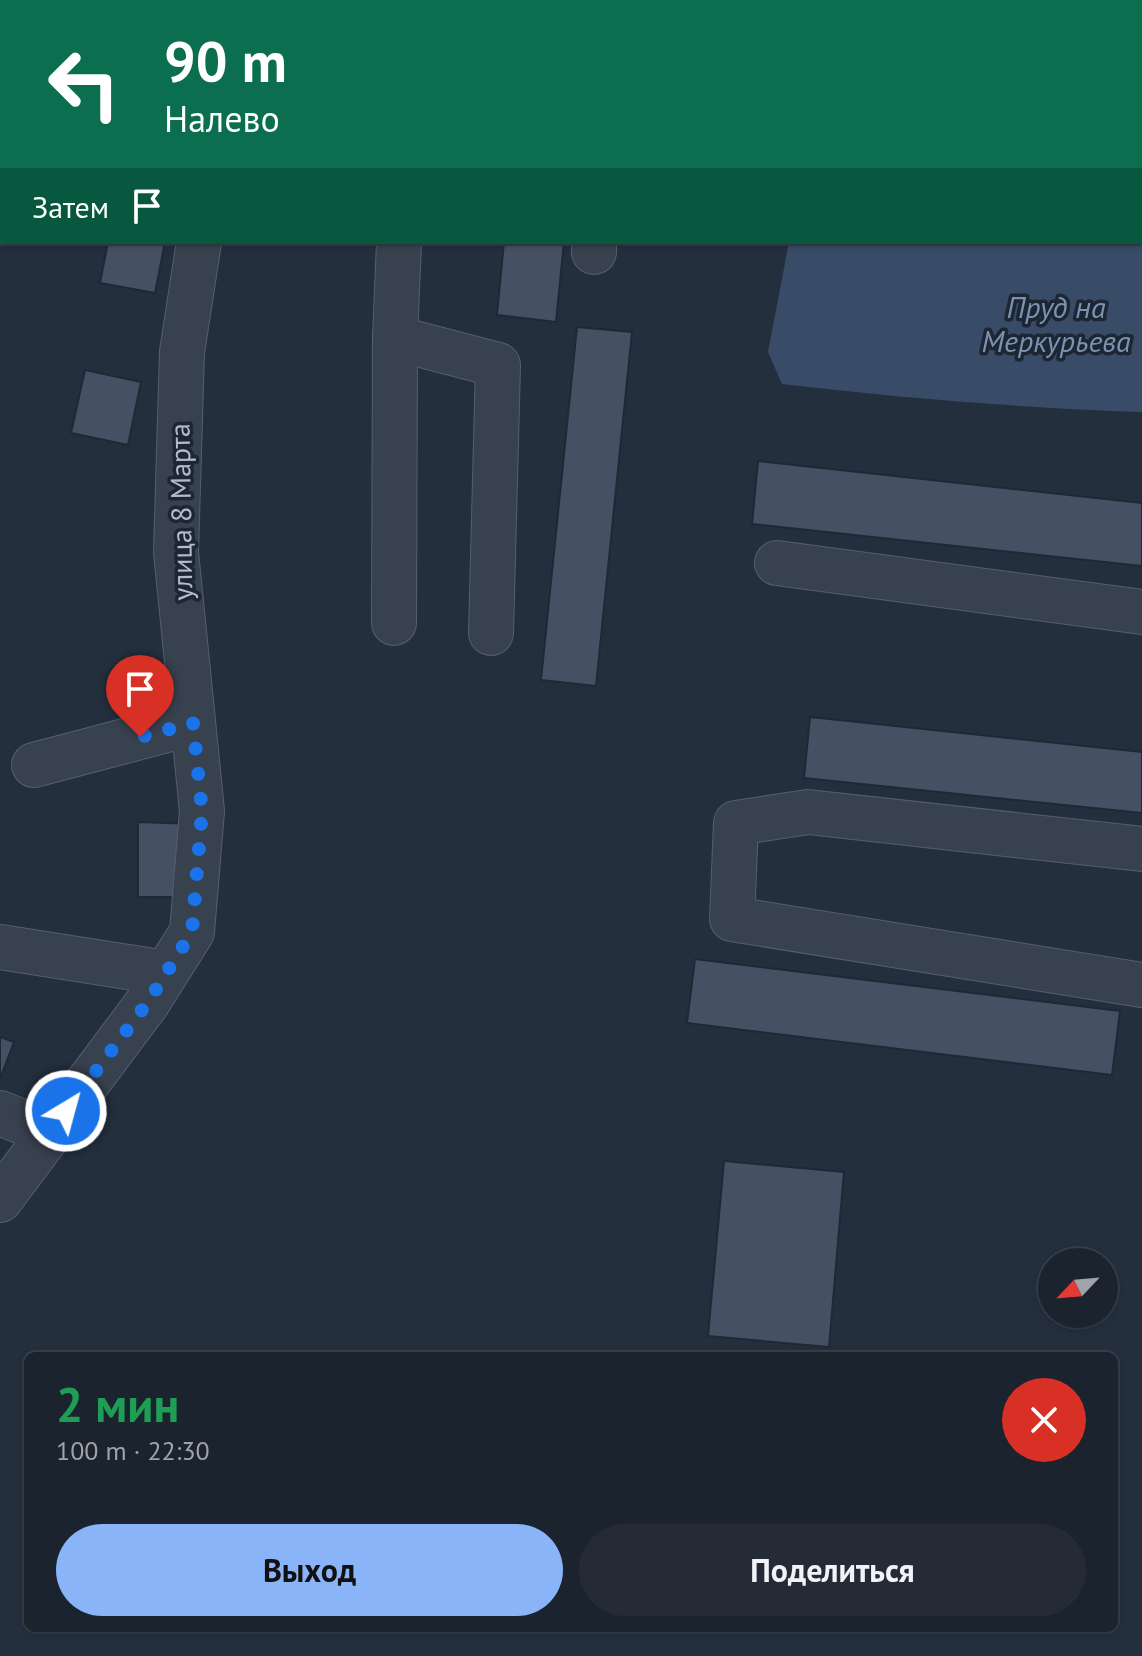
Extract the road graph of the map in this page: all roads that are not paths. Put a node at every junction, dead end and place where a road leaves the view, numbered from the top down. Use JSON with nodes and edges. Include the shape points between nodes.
{"nodes":[{"id":1,"x":199,"y":244,"type":"edge"},
{"id":2,"x":399,"y":244,"type":"edge"},
{"id":3,"x":395,"y":338,"type":"junction"},
{"id":4,"x":777,"y":563,"type":"dead end"},
{"id":5,"x":1142,"y":612,"type":"edge"},
{"id":6,"x":394,"y":623,"type":"dead end"},
{"id":7,"x":491,"y":633,"type":"dead end"},
{"id":8,"x":193,"y":723,"type":"junction"},
{"id":9,"x":34,"y":765,"type":"dead end"},
{"id":10,"x":1142,"y":849,"type":"edge"},
{"id":11,"x":0,"y":947,"type":"edge"},
{"id":12,"x":166,"y":973,"type":"junction"},
{"id":13,"x":1142,"y":985,"type":"edge"},
{"id":14,"x":0,"y":1113,"type":"edge"},
{"id":15,"x":50,"y":1133,"type":"junction"},
{"id":16,"x":0,"y":1200,"type":"edge"}],
"edges":[{"from":1,"to":8,"type":"street","name":"улица 8 Марта","via":[[182,352],[176,552]]},
{"from":2,"to":3,"type":"street"},
{"from":3,"to":6,"type":"street"},
{"from":3,"to":7,"type":"street","via":[[498,365]]},
{"from":4,"to":5,"type":"street"},
{"from":8,"to":9,"type":"street"},
{"from":8,"to":12,"type":"street","name":"улица 8 Марта","via":[[202,811],[192,932]]},
{"from":10,"to":13,"type":"street","via":[[808,812],[736,823],[732,919]]},
{"from":11,"to":12,"type":"street"},
{"from":12,"to":15,"type":"street","name":"улица 8 Марта"},
{"from":14,"to":15,"type":"street"},
{"from":15,"to":16,"type":"street","name":"улица 8 Марта"}]}
